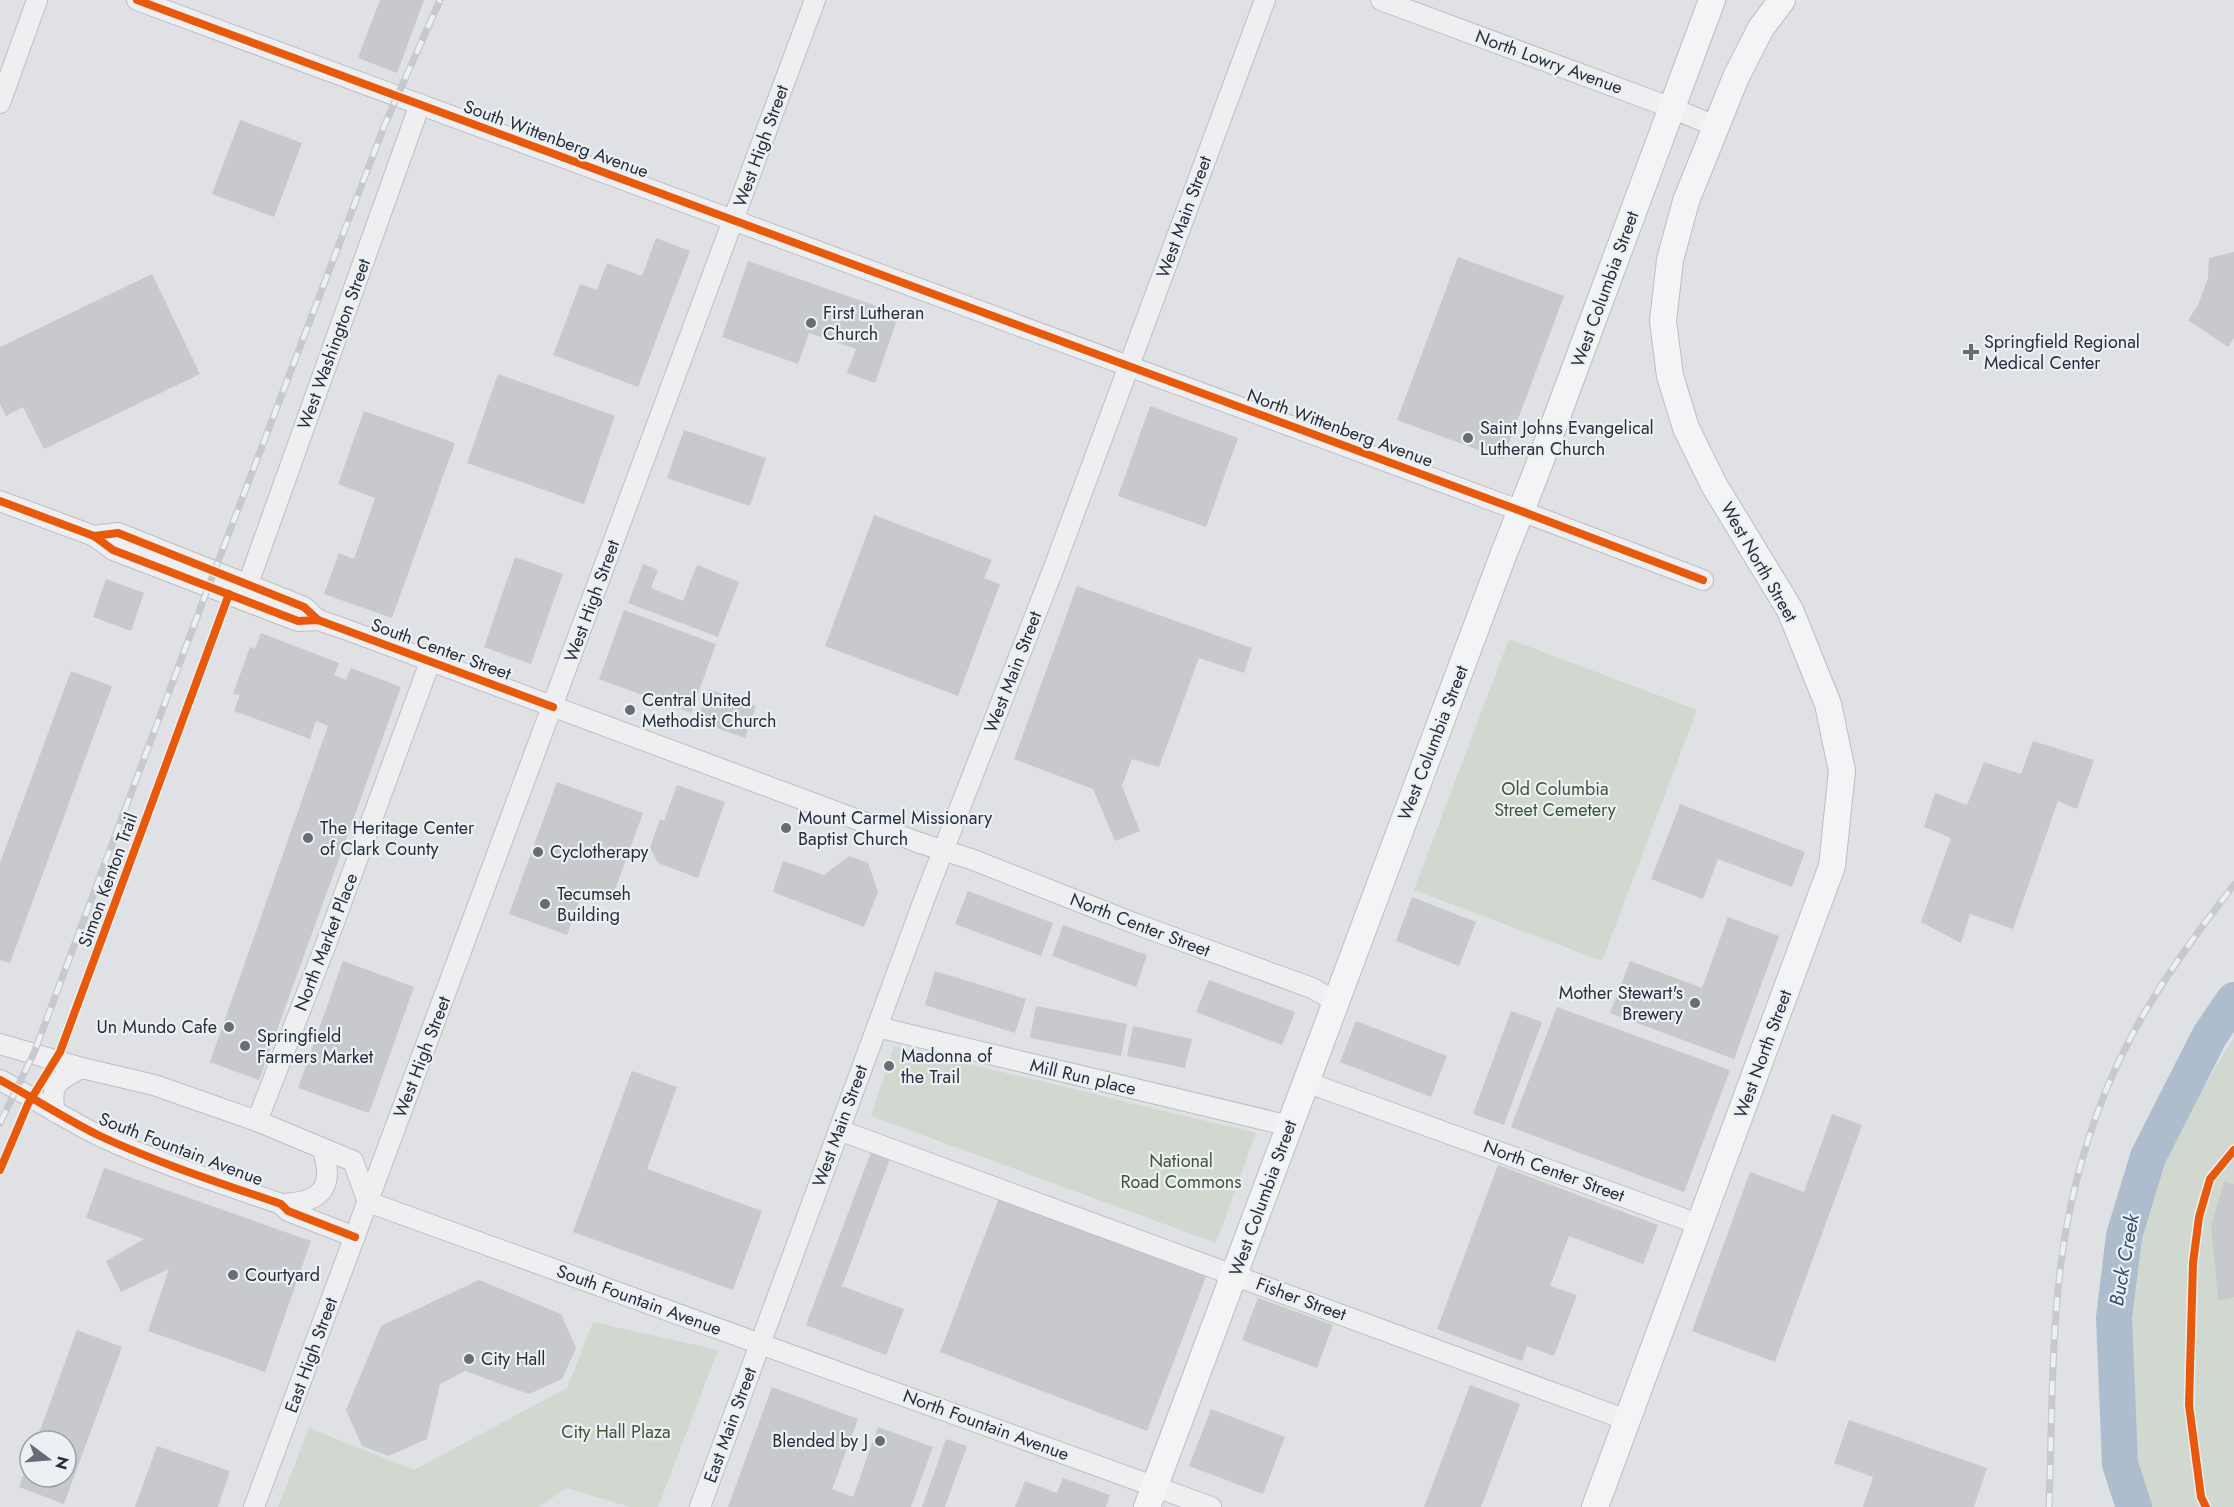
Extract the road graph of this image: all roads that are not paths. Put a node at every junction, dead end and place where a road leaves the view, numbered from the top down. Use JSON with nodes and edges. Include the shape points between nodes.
{"nodes":[{"id":1,"x":37,"y":0,"type":"edge"},
{"id":2,"x":136,"y":0,"type":"edge"},
{"id":3,"x":815,"y":0,"type":"edge"},
{"id":4,"x":1265,"y":0,"type":"edge"},
{"id":5,"x":1382,"y":0,"type":"edge"},
{"id":6,"x":1712,"y":0,"type":"edge"},
{"id":7,"x":1782,"y":0,"type":"edge"},
{"id":8,"x":0,"y":104,"type":"edge"},
{"id":9,"x":420,"y":105,"type":"junction"},
{"id":10,"x":1672,"y":108,"type":"junction"},
{"id":11,"x":1715,"y":126,"type":"junction"},
{"id":12,"x":734,"y":220,"type":"junction"},
{"id":13,"x":966,"y":306,"type":"joint"},
{"id":14,"x":1129,"y":366,"type":"junction"},
{"id":15,"x":0,"y":501,"type":"edge"},
{"id":16,"x":1521,"y":511,"type":"junction"},
{"id":17,"x":94,"y":536,"type":"junction"},
{"id":18,"x":1702,"y":580,"type":"dead end"},
{"id":19,"x":248,"y":584,"type":"junction"},
{"id":20,"x":318,"y":620,"type":"junction"},
{"id":21,"x":430,"y":662,"type":"junction"},
{"id":22,"x":553,"y":707,"type":"junction"},
{"id":23,"x":943,"y":850,"type":"junction"},
{"id":24,"x":1336,"y":1002,"type":"junction"},
{"id":25,"x":877,"y":1027,"type":"junction"},
{"id":26,"x":0,"y":1044,"type":"edge"},
{"id":27,"x":82,"y":1068,"type":"junction"},
{"id":28,"x":0,"y":1080,"type":"edge"},
{"id":29,"x":1306,"y":1082,"type":"junction"},
{"id":30,"x":55,"y":1112,"type":"junction"},
{"id":31,"x":257,"y":1121,"type":"junction"},
{"id":32,"x":1290,"y":1126,"type":"junction"},
{"id":33,"x":839,"y":1130,"type":"junction"},
{"id":34,"x":323,"y":1150,"type":"junction"},
{"id":35,"x":368,"y":1202,"type":"junction"},
{"id":36,"x":281,"y":1204,"type":"junction"},
{"id":37,"x":1701,"y":1225,"type":"junction"},
{"id":38,"x":355,"y":1237,"type":"junction"},
{"id":39,"x":1234,"y":1275,"type":"junction"},
{"id":40,"x":760,"y":1344,"type":"junction"},
{"id":41,"x":1627,"y":1420,"type":"junction"},
{"id":42,"x":1151,"y":1497,"type":"edge"},
{"id":43,"x":254,"y":1507,"type":"edge"},
{"id":44,"x":699,"y":1507,"type":"edge"},
{"id":45,"x":1211,"y":1507,"type":"edge"},
{"id":46,"x":1594,"y":1507,"type":"edge"}],
"edges":[{"from":1,"to":8,"type":"street"},
{"from":2,"to":9,"type":"street","name":"South Wittenberg Avenue"},
{"from":3,"to":12,"type":"street","name":"West High Street"},
{"from":4,"to":14,"type":"street","name":"West Main Street"},
{"from":5,"to":10,"type":"street","name":"North Lowry Avenue"},
{"from":6,"to":10,"type":"main road","name":"West Columbia Street"},
{"from":7,"to":11,"type":"main road","name":"West North Street","via":[[1761,28]]},
{"from":9,"to":12,"type":"street","name":"South Wittenberg Avenue"},
{"from":9,"to":19,"type":"street","name":"West Washington Street"},
{"from":10,"to":11,"type":"street","name":"North Lowry Avenue"},
{"from":10,"to":16,"type":"main road","name":"West Columbia Street"},
{"from":11,"to":37,"type":"main road","name":"West North Street","via":[[1686,201],[1670,260],[1663,321],[1670,376],[1686,429],[1714,485],[1790,610],[1828,704],[1842,771],[1832,866]]},
{"from":12,"to":13,"type":"street","name":"South Wittenberg Avenue"},
{"from":12,"to":22,"type":"street","name":"West High Street"},
{"from":13,"to":14,"type":"street","name":"North Wittenberg Avenue"},
{"from":14,"to":16,"type":"street","name":"North Wittenberg Avenue"},
{"from":14,"to":23,"type":"street","name":"West Main Street"},
{"from":15,"to":17,"type":"street","name":"South Center Street"},
{"from":16,"to":18,"type":"street","name":"North Wittenberg Avenue"},
{"from":16,"to":24,"type":"main road","name":"West Columbia Street"},
{"from":17,"to":19,"type":"street","name":"South Center Street","via":[[118,533]]},
{"from":17,"to":20,"type":"street","name":"South Center Street","via":[[113,550],[287,617]]},
{"from":19,"to":20,"type":"street","name":"South Center Street","via":[[304,606]]},
{"from":20,"to":21,"type":"street","name":"South Center Street"},
{"from":21,"to":22,"type":"street","name":"South Center Street"},
{"from":21,"to":31,"type":"street","name":"North Market Place"},
{"from":22,"to":23,"type":"street","name":"South Center Street"},
{"from":22,"to":35,"type":"street","name":"West High Street"},
{"from":23,"to":24,"type":"street","name":"North Center Street","via":[[1312,988]]},
{"from":23,"to":25,"type":"street","name":"West Main Street"},
{"from":24,"to":29,"type":"main road","name":"West Columbia Street"},
{"from":25,"to":32,"type":"street","name":"Mill Run place"},
{"from":25,"to":33,"type":"street","name":"West Main Street"},
{"from":26,"to":27,"type":"street"},
{"from":27,"to":30,"type":"street","via":[[55,1087]]},
{"from":27,"to":31,"type":"street","via":[[154,1085]]},
{"from":28,"to":30,"type":"street","name":"South Fountain Avenue"},
{"from":29,"to":32,"type":"main road","name":"West Columbia Street"},
{"from":29,"to":37,"type":"street","name":"North Center Street"},
{"from":30,"to":36,"type":"street","name":"South Fountain Avenue","via":[[168,1164]]},
{"from":31,"to":34,"type":"street"},
{"from":32,"to":39,"type":"main road","name":"West Columbia Street"},
{"from":33,"to":39,"type":"street","name":"Fisher Street"},
{"from":33,"to":40,"type":"street","name":"West Main Street"},
{"from":34,"to":35,"type":"street","via":[[353,1161]]},
{"from":34,"to":36,"type":"street","via":[[328,1166],[326,1183],[317,1196],[298,1204]]},
{"from":35,"to":38,"type":"street","name":"East High Street"},
{"from":35,"to":40,"type":"street","name":"South Fountain Avenue"},
{"from":36,"to":38,"type":"street","name":"South Fountain Avenue","via":[[288,1211]]},
{"from":37,"to":41,"type":"main road","name":"West North Street"},
{"from":38,"to":43,"type":"street","name":"East High Street"},
{"from":39,"to":41,"type":"street","name":"Fisher Street"},
{"from":39,"to":42,"type":"main road","name":"West Columbia Street"},
{"from":40,"to":42,"type":"street","name":"North Fountain Avenue"},
{"from":40,"to":44,"type":"street","name":"East Main Street"},
{"from":41,"to":46,"type":"main road","name":"West North Street"},
{"from":42,"to":45,"type":"street","name":"North Fountain Avenue"}]}
